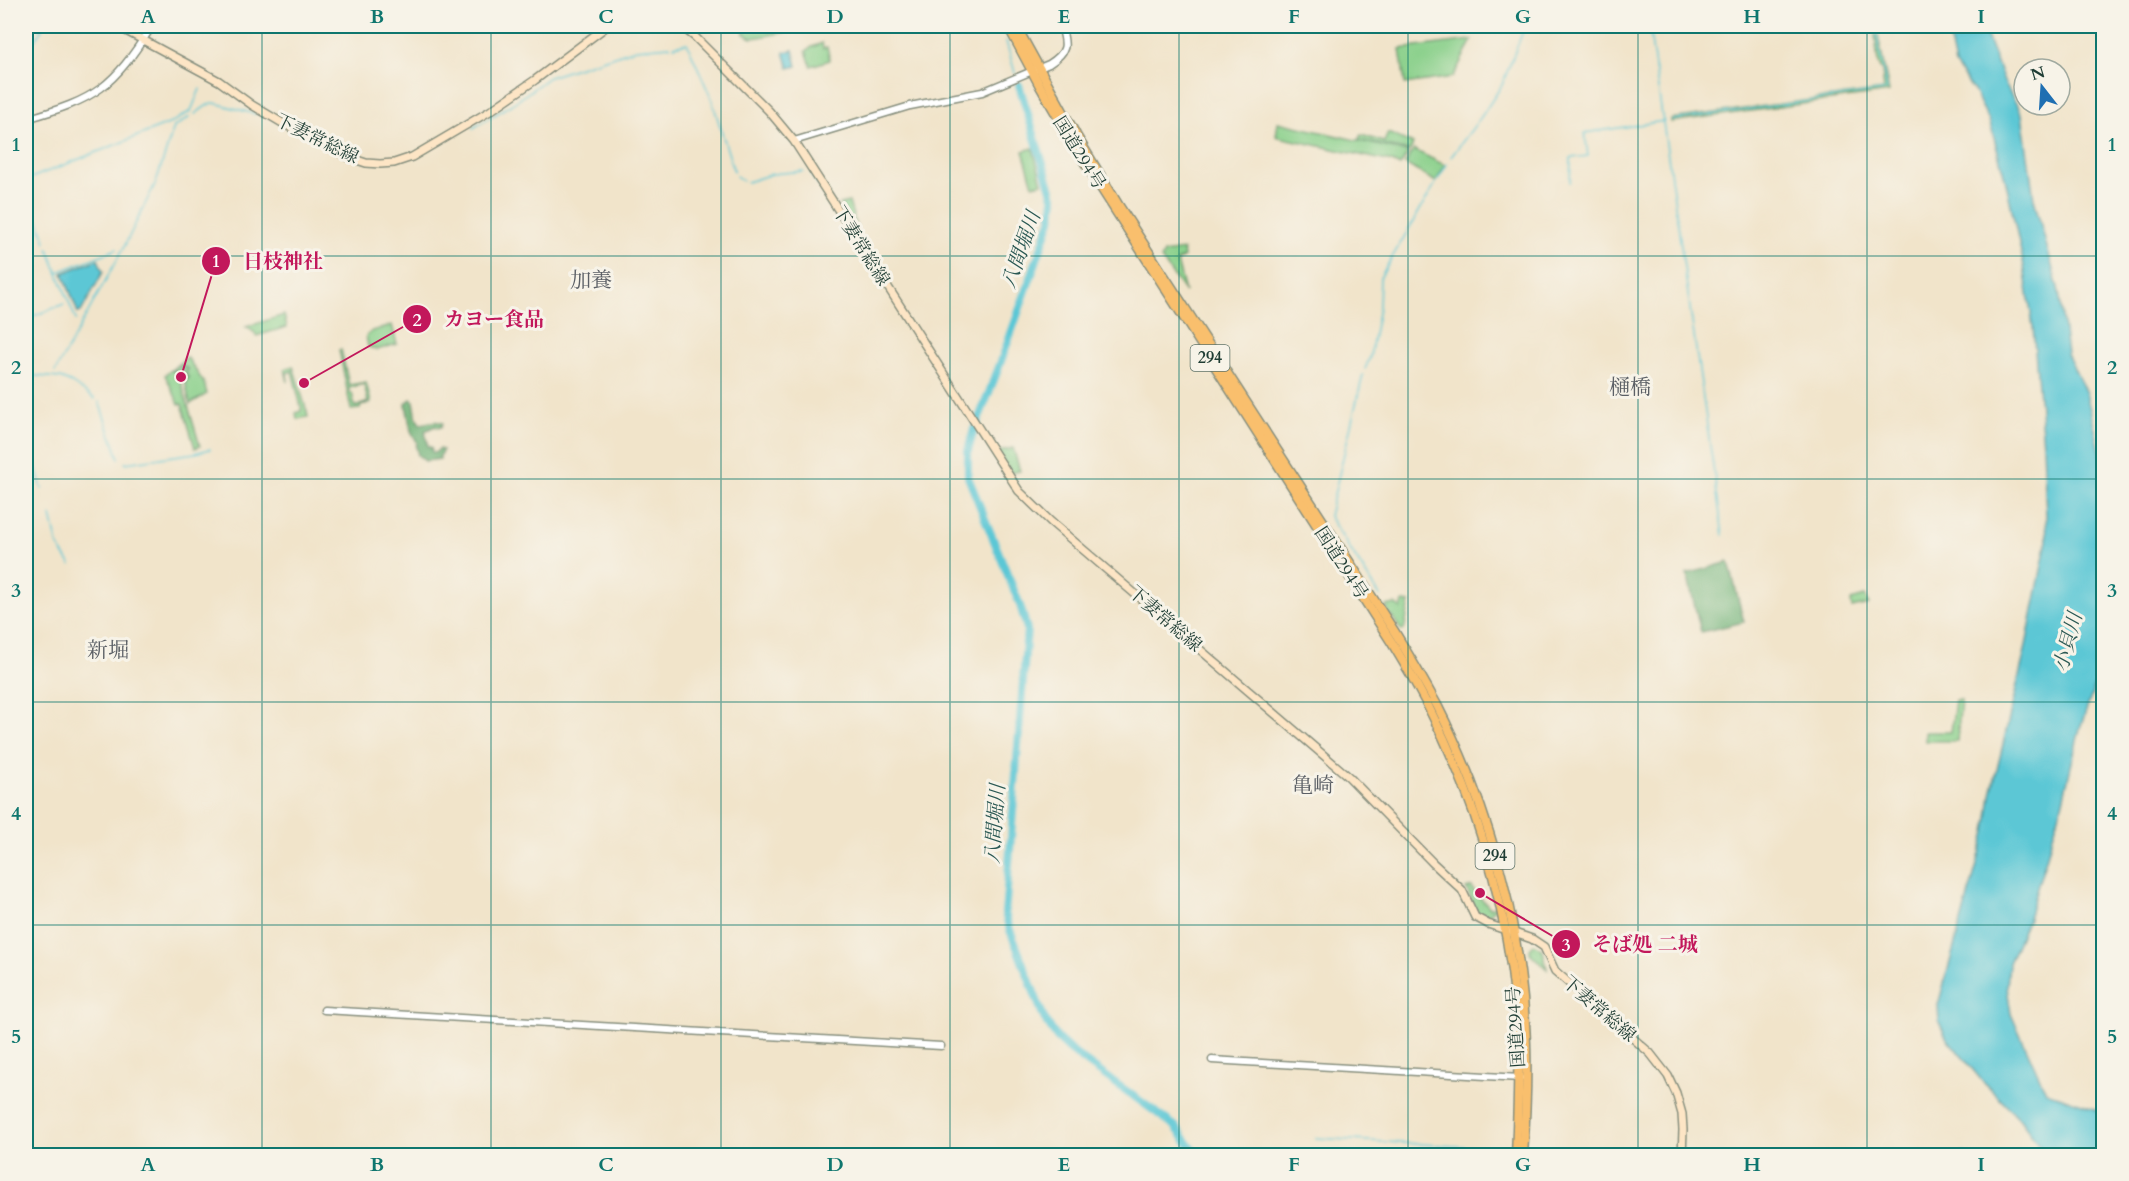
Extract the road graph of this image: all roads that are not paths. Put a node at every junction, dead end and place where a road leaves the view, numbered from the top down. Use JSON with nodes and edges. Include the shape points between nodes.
{"nodes":[{"id":1,"x":117,"y":26,"type":"edge"},
{"id":2,"x":152,"y":26,"type":"edge"},
{"id":3,"x":607,"y":26,"type":"edge"},
{"id":4,"x":681,"y":26,"type":"edge"},
{"id":5,"x":1008,"y":26,"type":"edge"},
{"id":6,"x":1016,"y":26,"type":"edge"},
{"id":7,"x":1061,"y":26,"type":"edge"},
{"id":8,"x":143,"y":39,"type":"junction"},
{"id":9,"x":1035,"y":70,"type":"junction"},
{"id":10,"x":26,"y":119,"type":"edge"},
{"id":11,"x":794,"y":141,"type":"junction"},
{"id":12,"x":1509,"y":931,"type":"junction"},
{"id":13,"x":324,"y":1010,"type":"dead end"},
{"id":14,"x":941,"y":1046,"type":"dead end"},
{"id":15,"x":1212,"y":1060,"type":"dead end"},
{"id":16,"x":1523,"y":1078,"type":"junction"},
{"id":17,"x":1516,"y":1155,"type":"edge"},
{"id":18,"x":1523,"y":1155,"type":"edge"},
{"id":19,"x":1682,"y":1155,"type":"edge"}],
"edges":[{"from":1,"to":8,"type":"main road","name":"下妻常総線"},
{"from":2,"to":8,"type":"street"},
{"from":3,"to":8,"type":"main road","name":"下妻常総線","via":[[490,111],[412,157],[380,164],[348,157],[284,124],[219,81]]},
{"from":4,"to":11,"type":"main road","name":"下妻常総線","via":[[769,111]]},
{"from":5,"to":9,"type":"highway","name":"国道294号","number":"294"},
{"from":6,"to":9,"type":"highway","name":"国道294号","number":"294"},
{"from":7,"to":9,"type":"street","via":[[1065,48],[1059,57]]},
{"from":8,"to":10,"type":"street","via":[[117,75],[94,93],[72,105]]},
{"from":9,"to":11,"type":"street","via":[[981,92],[910,106]]},
{"from":9,"to":12,"type":"highway","name":"国道294号","number":"294","via":[[1428,688],[1471,781],[1493,851]]},
{"from":11,"to":12,"type":"main road","name":"下妻常総線","via":[[1019,491],[1349,777],[1462,890],[1475,917]]},
{"from":12,"to":16,"type":"highway","name":"国道294号","number":"294"},
{"from":12,"to":19,"type":"main road","name":"下妻常総線","via":[[1542,944],[1556,971],[1664,1068],[1680,1107]]},
{"from":13,"to":14,"type":"street"},
{"from":15,"to":16,"type":"street"},
{"from":16,"to":17,"type":"highway","name":"国道294号","number":"294"},
{"from":16,"to":18,"type":"highway","name":"国道294号","number":"294"}]}
